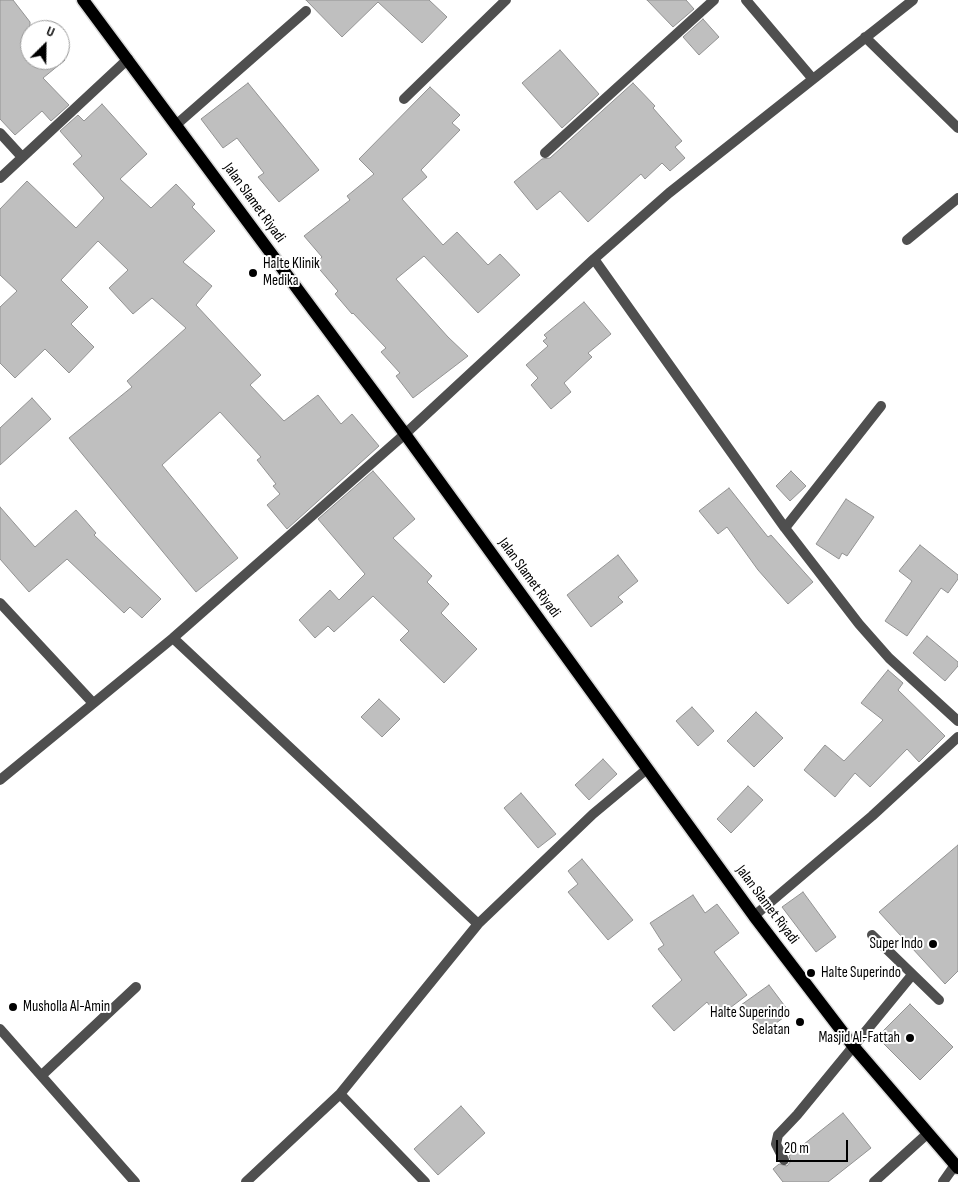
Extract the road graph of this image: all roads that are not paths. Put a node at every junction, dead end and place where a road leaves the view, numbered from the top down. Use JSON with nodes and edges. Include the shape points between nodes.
{"nodes":[{"id":1,"x":83,"y":0,"type":"edge"},
{"id":2,"x":506,"y":0,"type":"edge"},
{"id":3,"x":714,"y":0,"type":"edge"},
{"id":4,"x":746,"y":0,"type":"edge"},
{"id":5,"x":913,"y":0,"type":"edge"},
{"id":6,"x":306,"y":11,"type":"dead end"},
{"id":7,"x":865,"y":37,"type":"junction"},
{"id":8,"x":128,"y":59,"type":"junction"},
{"id":9,"x":812,"y":78,"type":"junction"},
{"id":10,"x":404,"y":99,"type":"dead end"},
{"id":11,"x":177,"y":124,"type":"junction"},
{"id":12,"x":958,"y":128,"type":"edge"},
{"id":13,"x":0,"y":133,"type":"edge"},
{"id":14,"x":545,"y":153,"type":"dead end"},
{"id":15,"x":22,"y":157,"type":"junction"},
{"id":16,"x":0,"y":178,"type":"edge"},
{"id":17,"x":958,"y":198,"type":"edge"},
{"id":18,"x":907,"y":240,"type":"dead end"},
{"id":19,"x":594,"y":259,"type":"junction"},
{"id":20,"x":881,"y":406,"type":"dead end"},
{"id":21,"x":406,"y":434,"type":"junction"},
{"id":22,"x":785,"y":528,"type":"junction"},
{"id":23,"x":0,"y":603,"type":"edge"},
{"id":24,"x":173,"y":638,"type":"junction"},
{"id":25,"x":93,"y":703,"type":"junction"},
{"id":26,"x":958,"y":721,"type":"edge"},
{"id":27,"x":958,"y":737,"type":"edge"},
{"id":28,"x":647,"y":769,"type":"junction"},
{"id":29,"x":0,"y":780,"type":"edge"},
{"id":30,"x":754,"y":916,"type":"junction"},
{"id":31,"x":478,"y":924,"type":"junction"},
{"id":32,"x":872,"y":935,"type":"dead end"},
{"id":33,"x":912,"y":975,"type":"junction"},
{"id":34,"x":136,"y":987,"type":"dead end"},
{"id":35,"x":939,"y":1000,"type":"dead end"},
{"id":36,"x":0,"y":1029,"type":"edge"},
{"id":37,"x":854,"y":1047,"type":"junction"},
{"id":38,"x":42,"y":1075,"type":"junction"},
{"id":39,"x":340,"y":1094,"type":"junction"},
{"id":40,"x":927,"y":1134,"type":"junction"},
{"id":41,"x":784,"y":1160,"type":"dead end"},
{"id":42,"x":957,"y":1166,"type":"edge"},
{"id":43,"x":134,"y":1182,"type":"edge"},
{"id":44,"x":246,"y":1182,"type":"edge"},
{"id":45,"x":425,"y":1182,"type":"edge"},
{"id":46,"x":874,"y":1182,"type":"edge"},
{"id":47,"x":943,"y":1182,"type":"edge"}],
"edges":[{"from":1,"to":8,"type":"main road","name":"Jalan Slamet Riyadi"},
{"from":2,"to":10,"type":"street"},
{"from":3,"to":14,"type":"street"},
{"from":4,"to":9,"type":"street"},
{"from":5,"to":7,"type":"street"},
{"from":6,"to":11,"type":"street"},
{"from":7,"to":9,"type":"street"},
{"from":7,"to":12,"type":"street"},
{"from":8,"to":11,"type":"main road","name":"Jalan Slamet Riyadi"},
{"from":8,"to":15,"type":"street"},
{"from":9,"to":19,"type":"street","via":[[669,193]]},
{"from":11,"to":21,"type":"main road","name":"Jalan Slamet Riyadi"},
{"from":13,"to":15,"type":"street"},
{"from":15,"to":16,"type":"street"},
{"from":17,"to":18,"type":"street"},
{"from":19,"to":21,"type":"street"},
{"from":19,"to":22,"type":"street"},
{"from":20,"to":22,"type":"street"},
{"from":21,"to":24,"type":"street"},
{"from":21,"to":28,"type":"main road","name":"Jalan Slamet Riyadi"},
{"from":22,"to":26,"type":"street","via":[[858,624]]},
{"from":23,"to":25,"type":"street"},
{"from":24,"to":25,"type":"street"},
{"from":24,"to":31,"type":"street"},
{"from":25,"to":29,"type":"street"},
{"from":27,"to":30,"type":"street","via":[[872,816]]},
{"from":28,"to":30,"type":"main road","name":"Jalan Slamet Riyadi"},
{"from":28,"to":31,"type":"street","via":[[593,814]]},
{"from":30,"to":37,"type":"main road","name":"Jalan Slamet Riyadi"},
{"from":31,"to":39,"type":"street"},
{"from":32,"to":33,"type":"street"},
{"from":33,"to":35,"type":"street"},
{"from":33,"to":37,"type":"street"},
{"from":34,"to":38,"type":"street"},
{"from":36,"to":38,"type":"street"},
{"from":37,"to":40,"type":"main road","name":"Jalan Slamet Riyadi"},
{"from":37,"to":41,"type":"street","via":[[778,1134],[776,1144]]},
{"from":38,"to":43,"type":"street"},
{"from":39,"to":44,"type":"street"},
{"from":39,"to":45,"type":"street"},
{"from":40,"to":42,"type":"main road","name":"Jalan Slamet Riyadi"},
{"from":40,"to":46,"type":"street"},
{"from":42,"to":47,"type":"street"}]}
